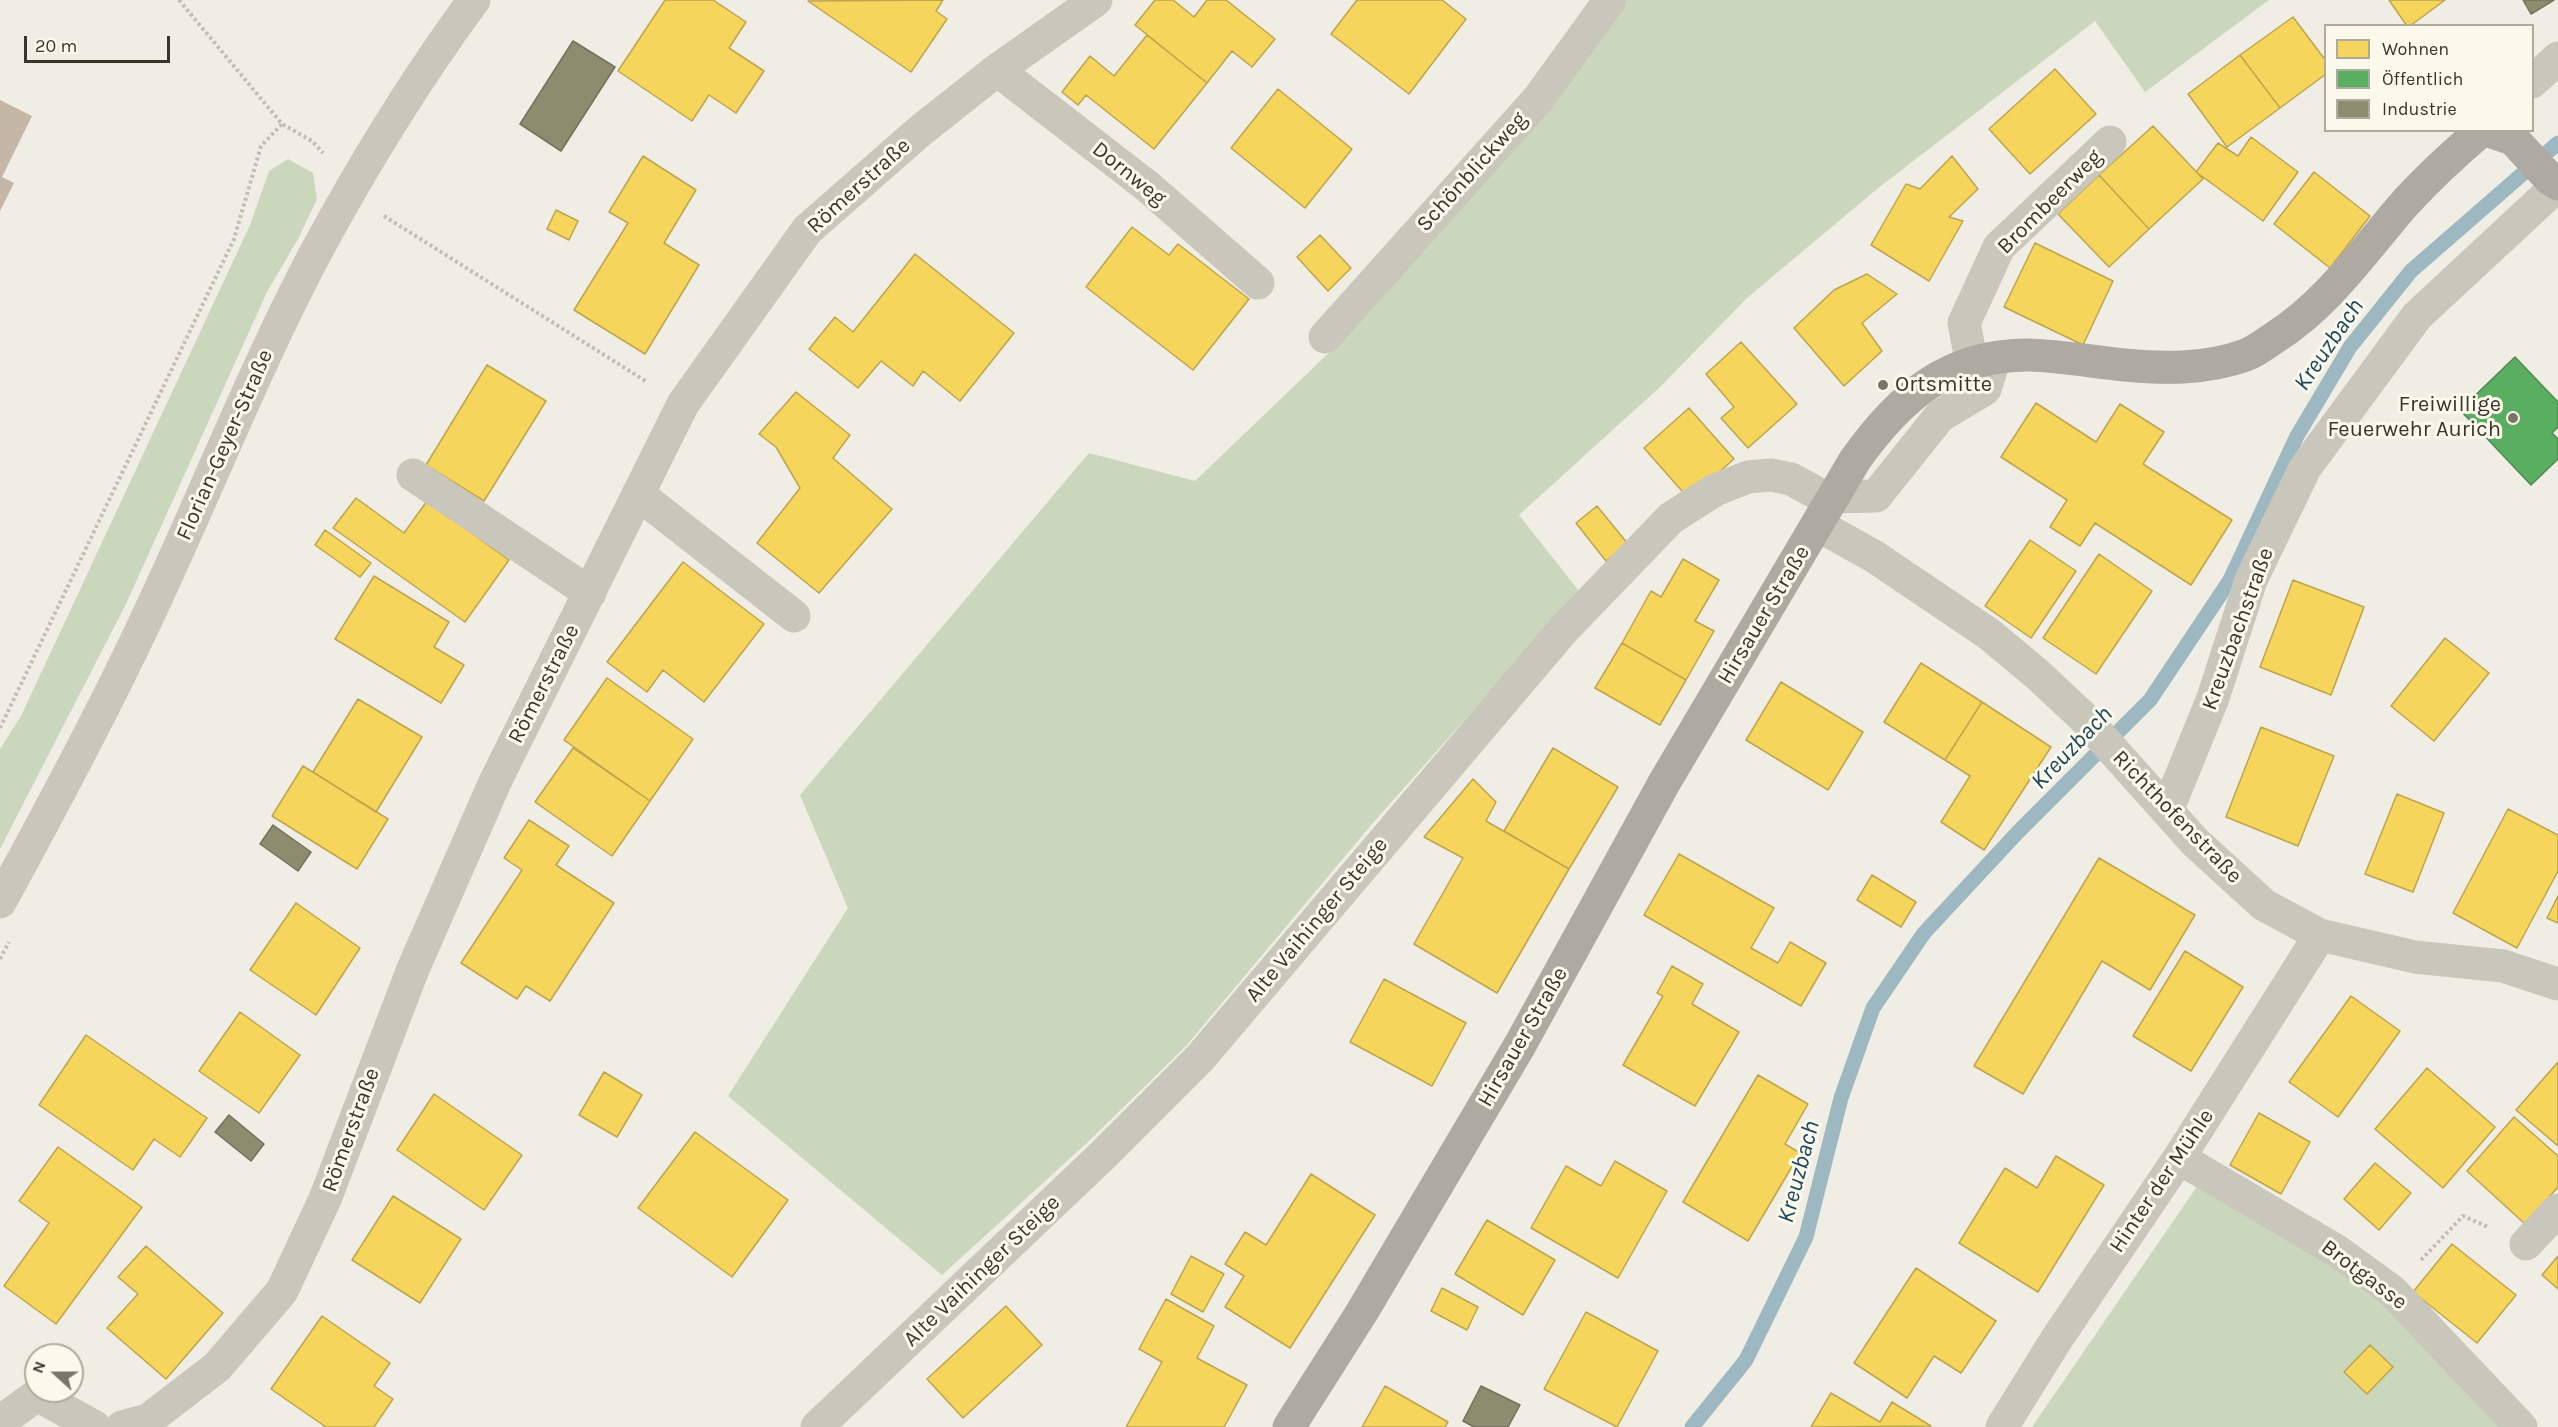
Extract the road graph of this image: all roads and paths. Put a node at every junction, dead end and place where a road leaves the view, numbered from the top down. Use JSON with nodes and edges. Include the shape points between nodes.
{"nodes":[{"id":1,"x":179,"y":0,"type":"edge"},
{"id":2,"x":474,"y":0,"type":"edge"},
{"id":3,"x":1610,"y":0,"type":"edge"},
{"id":4,"x":1080,"y":4,"type":"edge"},
{"id":5,"x":2558,"y":58,"type":"edge"},
{"id":6,"x":997,"y":70,"type":"junction"},
{"id":7,"x":2534,"y":80,"type":"edge"},
{"id":8,"x":282,"y":124,"type":"junction"},
{"id":9,"x":2494,"y":133,"type":"edge"},
{"id":10,"x":2110,"y":142,"type":"dead end"},
{"id":11,"x":2555,"y":183,"type":"edge"},
{"id":12,"x":352,"y":187,"type":"junction"},
{"id":13,"x":1258,"y":283,"type":"dead end"},
{"id":14,"x":1325,"y":337,"type":"dead end"},
{"id":15,"x":1983,"y":361,"type":"junction"},
{"id":16,"x":683,"y":404,"type":"junction"},
{"id":17,"x":413,"y":476,"type":"dead end"},
{"id":18,"x":638,"y":494,"type":"junction"},
{"id":19,"x":1828,"y":507,"type":"junction"},
{"id":20,"x":590,"y":593,"type":"junction"},
{"id":21,"x":794,"y":616,"type":"dead end"},
{"id":22,"x":0,"y":728,"type":"edge"},
{"id":23,"x":2167,"y":811,"type":"junction"},
{"id":24,"x":0,"y":902,"type":"edge"},
{"id":25,"x":2320,"y":935,"type":"junction"},
{"id":26,"x":2558,"y":984,"type":"edge"},
{"id":27,"x":2179,"y":1158,"type":"junction"},
{"id":28,"x":2558,"y":1210,"type":"edge"},
{"id":29,"x":2526,"y":1244,"type":"joint"},
{"id":30,"x":2392,"y":1291,"type":"junction"},
{"id":31,"x":0,"y":1422,"type":"edge"},
{"id":32,"x":95,"y":1427,"type":"edge"},
{"id":33,"x":122,"y":1427,"type":"edge"},
{"id":34,"x":817,"y":1427,"type":"edge"},
{"id":35,"x":1289,"y":1427,"type":"edge"},
{"id":36,"x":2002,"y":1427,"type":"edge"},
{"id":37,"x":2521,"y":1427,"type":"edge"}],
"edges":[{"from":1,"to":8,"type":"path"},
{"from":2,"to":12,"type":"street","name":"Florian-Geyer-Straße"},
{"from":3,"to":14,"type":"street","name":"Schönblickweg","via":[[1539,99]]},
{"from":4,"to":6,"type":"street","name":"Römerstraße"},
{"from":5,"to":7,"type":"street"},
{"from":6,"to":13,"type":"street","name":"Dornweg","via":[[1147,186]]},
{"from":6,"to":16,"type":"street","name":"Römerstraße","via":[[807,230]]},
{"from":8,"to":12,"type":"path","via":[[312,141]]},
{"from":8,"to":22,"type":"path","via":[[261,146],[234,239]]},
{"from":9,"to":11,"type":"main road","name":"Hirsauer Straße"},
{"from":9,"to":15,"type":"main road","name":"Hirsauer Straße","via":[[2442,164],[2335,289],[2289,328],[2248,354],[2200,367],[2146,367],[2030,355]]},
{"from":10,"to":15,"type":"street","name":"Brombeerweg","via":[[2000,247],[1964,323]]},
{"from":11,"to":23,"type":"street","name":"Kreuzbachstraße","via":[[2417,316],[2305,468],[2251,579],[2213,698]]},
{"from":12,"to":16,"type":"path","via":[[371,207]]},
{"from":12,"to":24,"type":"street","name":"Florian-Geyer-Straße","via":[[291,303],[94,728]]},
{"from":15,"to":19,"type":"main road","name":"Hirsauer Straße","via":[[1935,380],[1902,403],[1867,444]]},
{"from":16,"to":18,"type":"street","name":"Römerstraße"},
{"from":17,"to":20,"type":"street"},
{"from":18,"to":20,"type":"street","name":"Römerstraße"},
{"from":18,"to":21,"type":"street"},
{"from":19,"to":23,"type":"street","name":"Richthofenstraße","via":[[1875,557],[1989,634],[2037,674],[2083,717]]},
{"from":19,"to":34,"type":"street","name":"Alte Vaihinger Steige","via":[[1791,479],[1771,475],[1748,477],[1715,490],[1671,518],[1563,630],[1200,1058]]},
{"from":19,"to":35,"type":"main road","name":"Hirsauer Straße","via":[[1664,783],[1520,1046]]},
{"from":20,"to":33,"type":"street","name":"Römerstraße","via":[[495,782],[413,969],[325,1199],[282,1291],[217,1367],[148,1420]]},
{"from":23,"to":25,"type":"street","name":"Richthofenstraße","via":[[2264,905]]},
{"from":25,"to":26,"type":"street","name":"Richthofenstraße","via":[[2415,957],[2503,966]]},
{"from":25,"to":27,"type":"street","name":"Hinter der Mühle"},
{"from":27,"to":30,"type":"street","name":"Brotgasse","via":[[2337,1251]]},
{"from":27,"to":36,"type":"street","name":"Hinter der Mühle"},
{"from":28,"to":29,"type":"street"},
{"from":29,"to":30,"type":"path","via":[[2463,1216]]},
{"from":30,"to":37,"type":"street","name":"Brotgasse"},
{"from":31,"to":32,"type":"street","via":[[37,1395]]}]}
